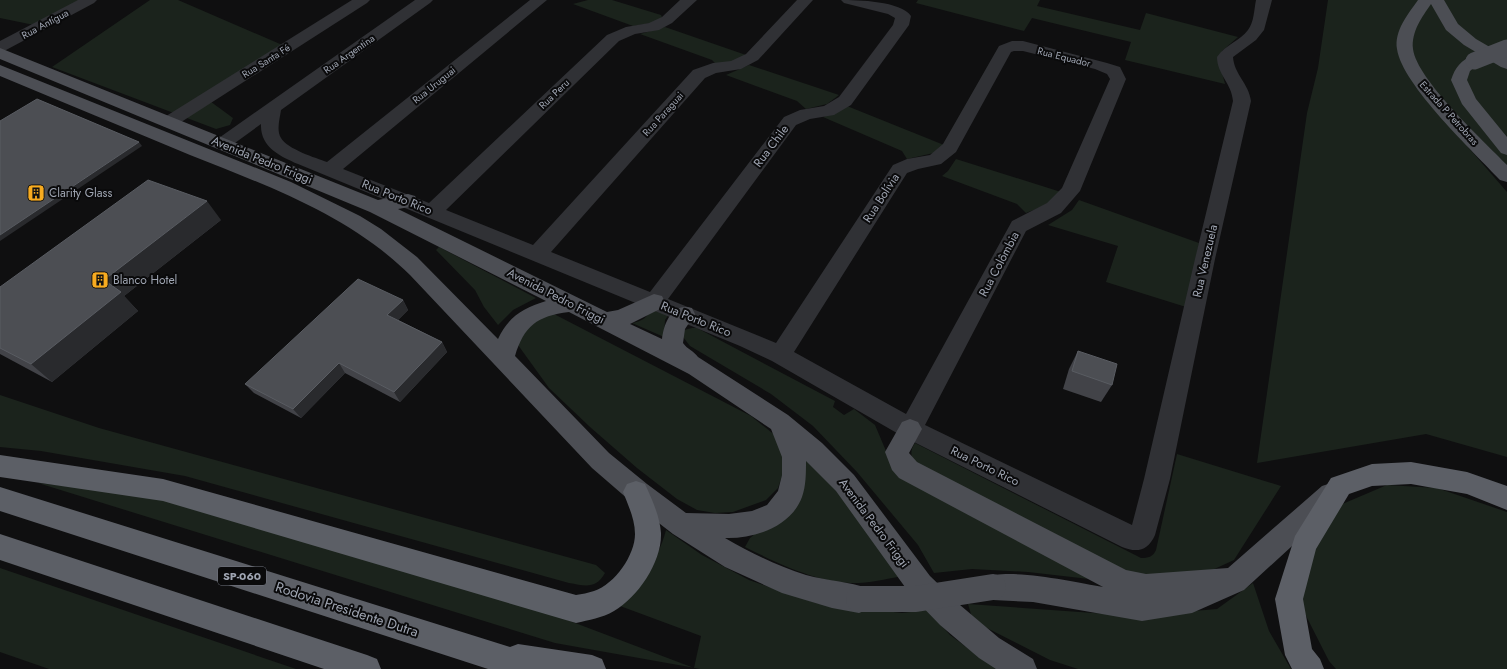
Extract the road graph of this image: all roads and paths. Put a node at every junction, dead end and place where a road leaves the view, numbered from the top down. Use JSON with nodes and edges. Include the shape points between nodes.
{"nodes":[{"id":1,"x":89,"y":0,"type":"edge"},
{"id":2,"x":362,"y":0,"type":"edge"},
{"id":3,"x":425,"y":0,"type":"edge"},
{"id":4,"x":539,"y":0,"type":"edge"},
{"id":5,"x":689,"y":0,"type":"edge"},
{"id":6,"x":805,"y":0,"type":"edge"},
{"id":7,"x":849,"y":0,"type":"edge"},
{"id":8,"x":1264,"y":0,"type":"edge"},
{"id":9,"x":1426,"y":0,"type":"edge"},
{"id":10,"x":1436,"y":0,"type":"edge"},
{"id":11,"x":1012,"y":46,"type":"joint"},
{"id":12,"x":0,"y":47,"type":"edge"},
{"id":13,"x":1507,"y":48,"type":"edge"},
{"id":14,"x":0,"y":53,"type":"edge"},
{"id":15,"x":1507,"y":64,"type":"edge"},
{"id":16,"x":0,"y":70,"type":"edge"},
{"id":17,"x":1114,"y":71,"type":"joint"},
{"id":18,"x":273,"y":109,"type":"junction"},
{"id":19,"x":169,"y":122,"type":"junction"},
{"id":20,"x":222,"y":144,"type":"junction"},
{"id":21,"x":1507,"y":148,"type":"edge"},
{"id":22,"x":330,"y":170,"type":"junction"},
{"id":23,"x":1507,"y":176,"type":"edge"},
{"id":24,"x":408,"y":201,"type":"junction"},
{"id":25,"x":378,"y":207,"type":"junction"},
{"id":26,"x":433,"y":211,"type":"junction"},
{"id":27,"x":537,"y":254,"type":"junction"},
{"id":28,"x":654,"y":302,"type":"junction"},
{"id":29,"x":571,"y":304,"type":"junction"},
{"id":30,"x":684,"y":314,"type":"junction"},
{"id":31,"x":605,"y":321,"type":"junction"},
{"id":32,"x":780,"y":355,"type":"junction"},
{"id":33,"x":503,"y":358,"type":"junction"},
{"id":34,"x":697,"y":366,"type":"junction"},
{"id":35,"x":780,"y":422,"type":"junction"},
{"id":36,"x":910,"y":429,"type":"junction"},
{"id":37,"x":0,"y":466,"type":"edge"},
{"id":38,"x":1340,"y":486,"type":"junction"},
{"id":39,"x":636,"y":492,"type":"junction"},
{"id":40,"x":1507,"y":498,"type":"edge"},
{"id":41,"x":0,"y":499,"type":"edge"},
{"id":42,"x":682,"y":525,"type":"junction"},
{"id":43,"x":1138,"y":538,"type":"joint"},
{"id":44,"x":0,"y":547,"type":"edge"},
{"id":45,"x":1234,"y":581,"type":"junction"},
{"id":46,"x":485,"y":653,"type":"junction"},
{"id":47,"x":367,"y":669,"type":"edge"},
{"id":48,"x":533,"y":669,"type":"edge"},
{"id":49,"x":592,"y":669,"type":"edge"},
{"id":50,"x":1023,"y":669,"type":"edge"},
{"id":51,"x":1310,"y":669,"type":"edge"}],
"edges":[{"from":1,"to":12,"type":"street","name":"Rua Antígua"},
{"from":2,"to":19,"type":"street","name":"Rua Santa Fé"},
{"from":3,"to":18,"type":"street","name":"Rua Argentina"},
{"from":4,"to":22,"type":"street","name":"Rua Uruguai"},
{"from":5,"to":26,"type":"street","name":"Rua Peru","via":[[667,20],[653,27],[632,30],[612,38]]},
{"from":6,"to":27,"type":"street","name":"Rua Paraguai","via":[[752,57],[735,66],[714,68],[699,74]]},
{"from":7,"to":28,"type":"street","name":"Rua Chile","via":[[893,11],[903,16],[901,25],[845,101],[828,111],[806,114],[790,121]]},
{"from":8,"to":43,"type":"street","name":"Rua Venezuela","via":[[1255,32],[1225,57],[1225,68],[1239,88],[1242,101],[1204,259],[1157,479],[1142,535]]},
{"from":9,"to":23,"type":"main road","name":"Estrada P Petrobras","via":[[1411,21],[1406,35],[1405,49],[1414,71],[1428,92]]},
{"from":10,"to":15,"type":"main road","via":[[1452,27],[1470,42]]},
{"from":11,"to":17,"type":"street","name":"Rua Equador","via":[[1023,46]]},
{"from":11,"to":32,"type":"street","name":"Rua Bolívia","via":[[1005,49],[950,148],[935,160],[914,163],[900,169]]},
{"from":13,"to":21,"type":"main road","bridge":true,"via":[[1463,68],[1459,80],[1468,100]]},
{"from":14,"to":19,"type":"main road","name":"Avenida Pedro Friggi"},
{"from":16,"to":33,"type":"main road","name":"Avenida Pedro Friggi","via":[[282,186],[348,218],[395,249]]},
{"from":17,"to":36,"type":"street","name":"Rua Colômbia","via":[[1118,79],[1070,191],[1054,208],[1019,226]]},
{"from":18,"to":20,"type":"street","name":"Rua Argentina"},
{"from":18,"to":22,"type":"street","name":"Rua Porto Rico","via":[[269,124],[271,137],[281,149]]},
{"from":19,"to":20,"type":"main road","name":"Avenida Pedro Friggi"},
{"from":20,"to":25,"type":"main road","name":"Avenida Pedro Friggi"},
{"from":22,"to":24,"type":"street","name":"Rua Porto Rico"},
{"from":24,"to":25,"type":"main road"},
{"from":24,"to":26,"type":"street","name":"Rua Porto Rico"},
{"from":25,"to":29,"type":"main road","name":"Avenida Pedro Friggi"},
{"from":26,"to":27,"type":"street","name":"Rua Porto Rico"},
{"from":27,"to":28,"type":"street","name":"Rua Porto Rico"},
{"from":28,"to":30,"type":"street","name":"Rua Porto Rico"},
{"from":28,"to":31,"type":"main road","via":[[622,318]]},
{"from":29,"to":31,"type":"main road","name":"Avenida Pedro Friggi"},
{"from":29,"to":33,"type":"main road","via":[[534,313],[515,329]]},
{"from":30,"to":32,"type":"street","name":"Rua Porto Rico"},
{"from":30,"to":34,"type":"main road","via":[[674,327],[672,344],[678,353]]},
{"from":31,"to":34,"type":"main road","name":"Avenida Pedro Friggi"},
{"from":32,"to":36,"type":"street","name":"Rua Porto Rico"},
{"from":33,"to":39,"type":"main road","name":"Avenida Pedro Friggi","via":[[592,452]]},
{"from":34,"to":35,"type":"main road","name":"Avenida Pedro Friggi"},
{"from":35,"to":42,"type":"main road","via":[[794,457],[794,475],[790,496],[776,513],[754,524]]},
{"from":35,"to":50,"type":"main road","name":"Avenida Pedro Friggi","via":[[845,483],[920,585],[944,610],[989,648]]},
{"from":36,"to":43,"type":"street","name":"Rua Porto Rico","via":[[1131,538]]},
{"from":36,"to":45,"type":"main road","via":[[897,452],[908,470],[1123,583],[1146,587]]},
{"from":37,"to":39,"type":"highway","via":[[163,490],[576,609],[602,602],[617,592],[634,574],[646,554],[648,534]]},
{"from":38,"to":40,"type":"highway","via":[[1372,475],[1410,473],[1467,483]]},
{"from":38,"to":45,"type":"main road","name":"Avenida Pedro Friggi"},
{"from":38,"to":51,"type":"highway","via":[[1304,545],[1289,599],[1299,655]]},
{"from":39,"to":42,"type":"main road","name":"Avenida Pedro Friggi"},
{"from":41,"to":46,"type":"highway","name":"Rodovia Presidente Dutra","number":"SP-060"},
{"from":42,"to":45,"type":"main road","name":"Avenida Pedro Friggi","bridge":true,"via":[[726,554],[766,574],[806,588],[859,599],[916,599],[993,587],[1033,589],[1142,607],[1192,599]]},
{"from":44,"to":47,"type":"highway"},
{"from":46,"to":48,"type":"highway","name":"Rodovia Presidente Dutra","number":"SP-060"},
{"from":46,"to":49,"type":"highway"}]}
